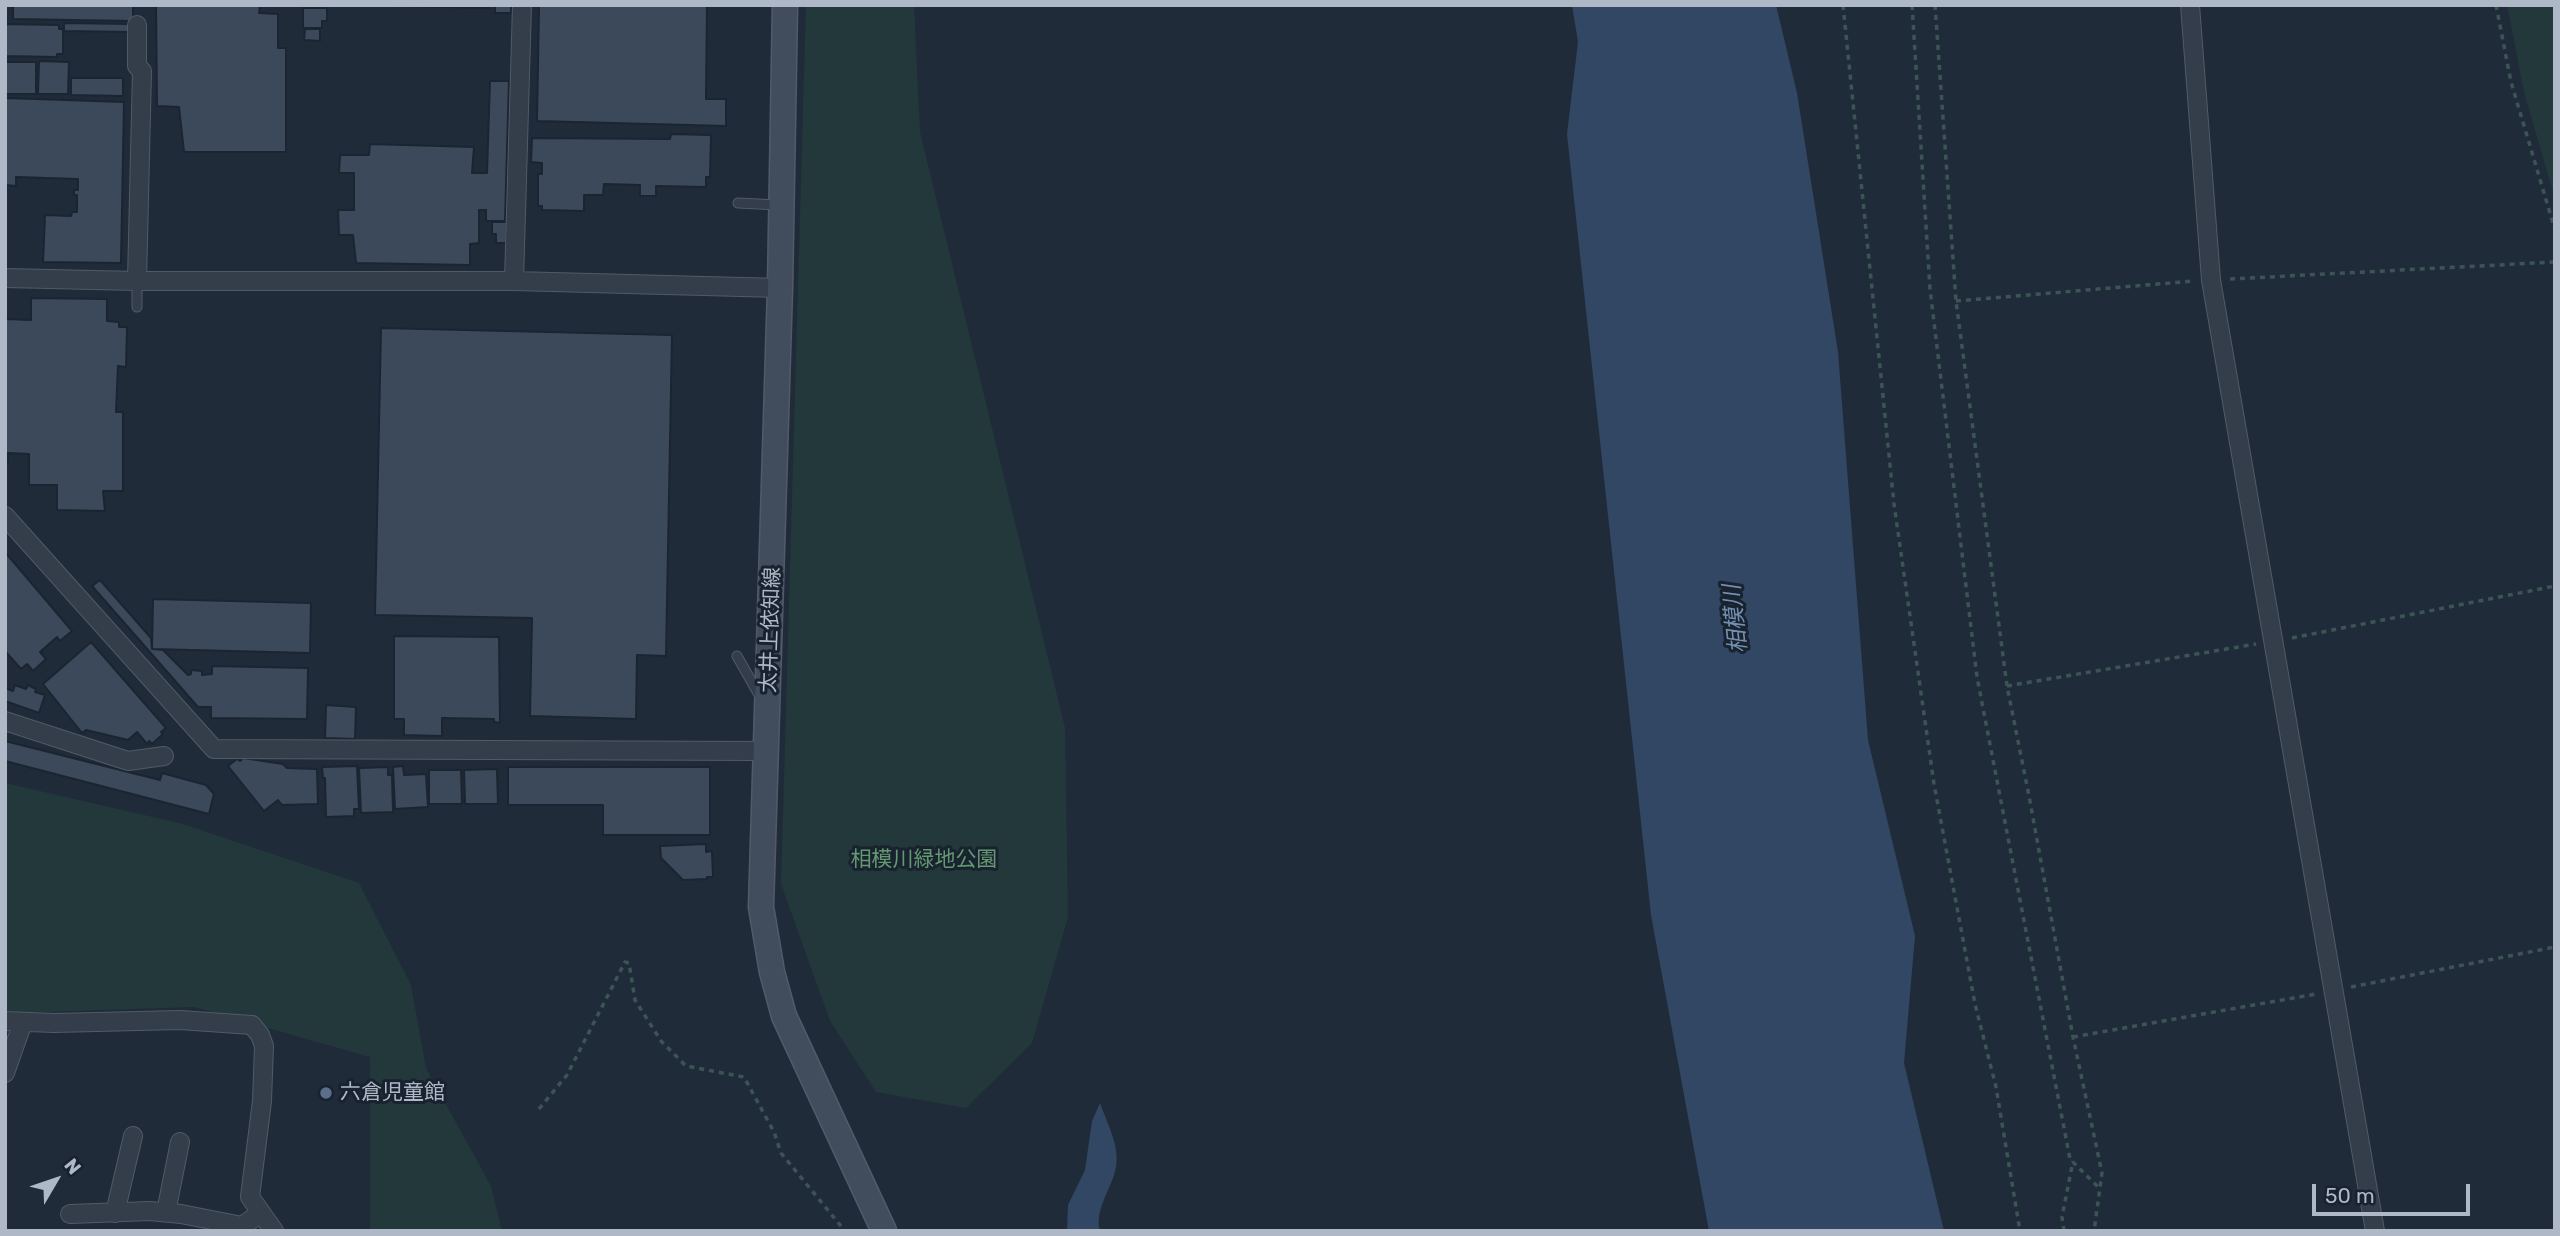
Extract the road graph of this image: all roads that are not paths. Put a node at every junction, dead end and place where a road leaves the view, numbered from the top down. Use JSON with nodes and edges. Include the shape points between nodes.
{"nodes":[{"id":1,"x":522,"y":5,"type":"edge"},
{"id":2,"x":785,"y":5,"type":"edge"},
{"id":3,"x":2190,"y":5,"type":"edge"},
{"id":4,"x":137,"y":25,"type":"dead end"},
{"id":5,"x":738,"y":203,"type":"dead end"},
{"id":6,"x":782,"y":205,"type":"junction"},
{"id":7,"x":5,"y":278,"type":"edge"},
{"id":8,"x":137,"y":281,"type":"junction"},
{"id":9,"x":514,"y":281,"type":"junction"},
{"id":10,"x":780,"y":288,"type":"junction"},
{"id":11,"x":137,"y":307,"type":"dead end"},
{"id":12,"x":5,"y":516,"type":"edge"},
{"id":13,"x":737,"y":656,"type":"dead end"},
{"id":14,"x":769,"y":698,"type":"junction"},
{"id":15,"x":5,"y":721,"type":"edge"},
{"id":16,"x":767,"y":751,"type":"junction"},
{"id":17,"x":164,"y":756,"type":"dead end"},
{"id":18,"x":14,"y":1021,"type":"edge"},
{"id":19,"x":5,"y":1073,"type":"edge"},
{"id":20,"x":133,"y":1136,"type":"dead end"},
{"id":21,"x":180,"y":1142,"type":"dead end"},
{"id":22,"x":166,"y":1212,"type":"junction"},
{"id":23,"x":115,"y":1213,"type":"junction"},
{"id":24,"x":261,"y":1213,"type":"junction"},
{"id":25,"x":69,"y":1214,"type":"dead end"},
{"id":26,"x":241,"y":1228,"type":"edge"},
{"id":27,"x":274,"y":1231,"type":"edge"},
{"id":28,"x":884,"y":1231,"type":"edge"},
{"id":29,"x":2375,"y":1231,"type":"edge"}],
"edges":[{"from":1,"to":9,"type":"street"},
{"from":2,"to":6,"type":"main road","name":"太井上依知線"},
{"from":3,"to":29,"type":"street","via":[[2211,280]]},
{"from":4,"to":8,"type":"street","via":[[137,66],[142,71]]},
{"from":5,"to":6,"type":"lane"},
{"from":6,"to":10,"type":"main road","name":"太井上依知線"},
{"from":7,"to":8,"type":"street"},
{"from":8,"to":9,"type":"street"},
{"from":8,"to":11,"type":"lane"},
{"from":9,"to":10,"type":"street"},
{"from":10,"to":14,"type":"main road","name":"太井上依知線"},
{"from":12,"to":16,"type":"street","via":[[215,750]]},
{"from":13,"to":14,"type":"lane","via":[[758,693]]},
{"from":14,"to":16,"type":"main road","name":"太井上依知線"},
{"from":15,"to":17,"type":"street","via":[[128,761]]},
{"from":16,"to":28,"type":"main road","name":"太井上依知線","via":[[761,907],[772,972],[784,1016]]},
{"from":18,"to":19,"type":"street"},
{"from":18,"to":24,"type":"street","via":[[180,1020],[252,1025],[264,1046],[250,1197]]},
{"from":20,"to":23,"type":"street"},
{"from":21,"to":22,"type":"street"},
{"from":22,"to":23,"type":"street"},
{"from":22,"to":26,"type":"street"},
{"from":23,"to":25,"type":"street"},
{"from":24,"to":26,"type":"street"},
{"from":24,"to":27,"type":"street"}]}
